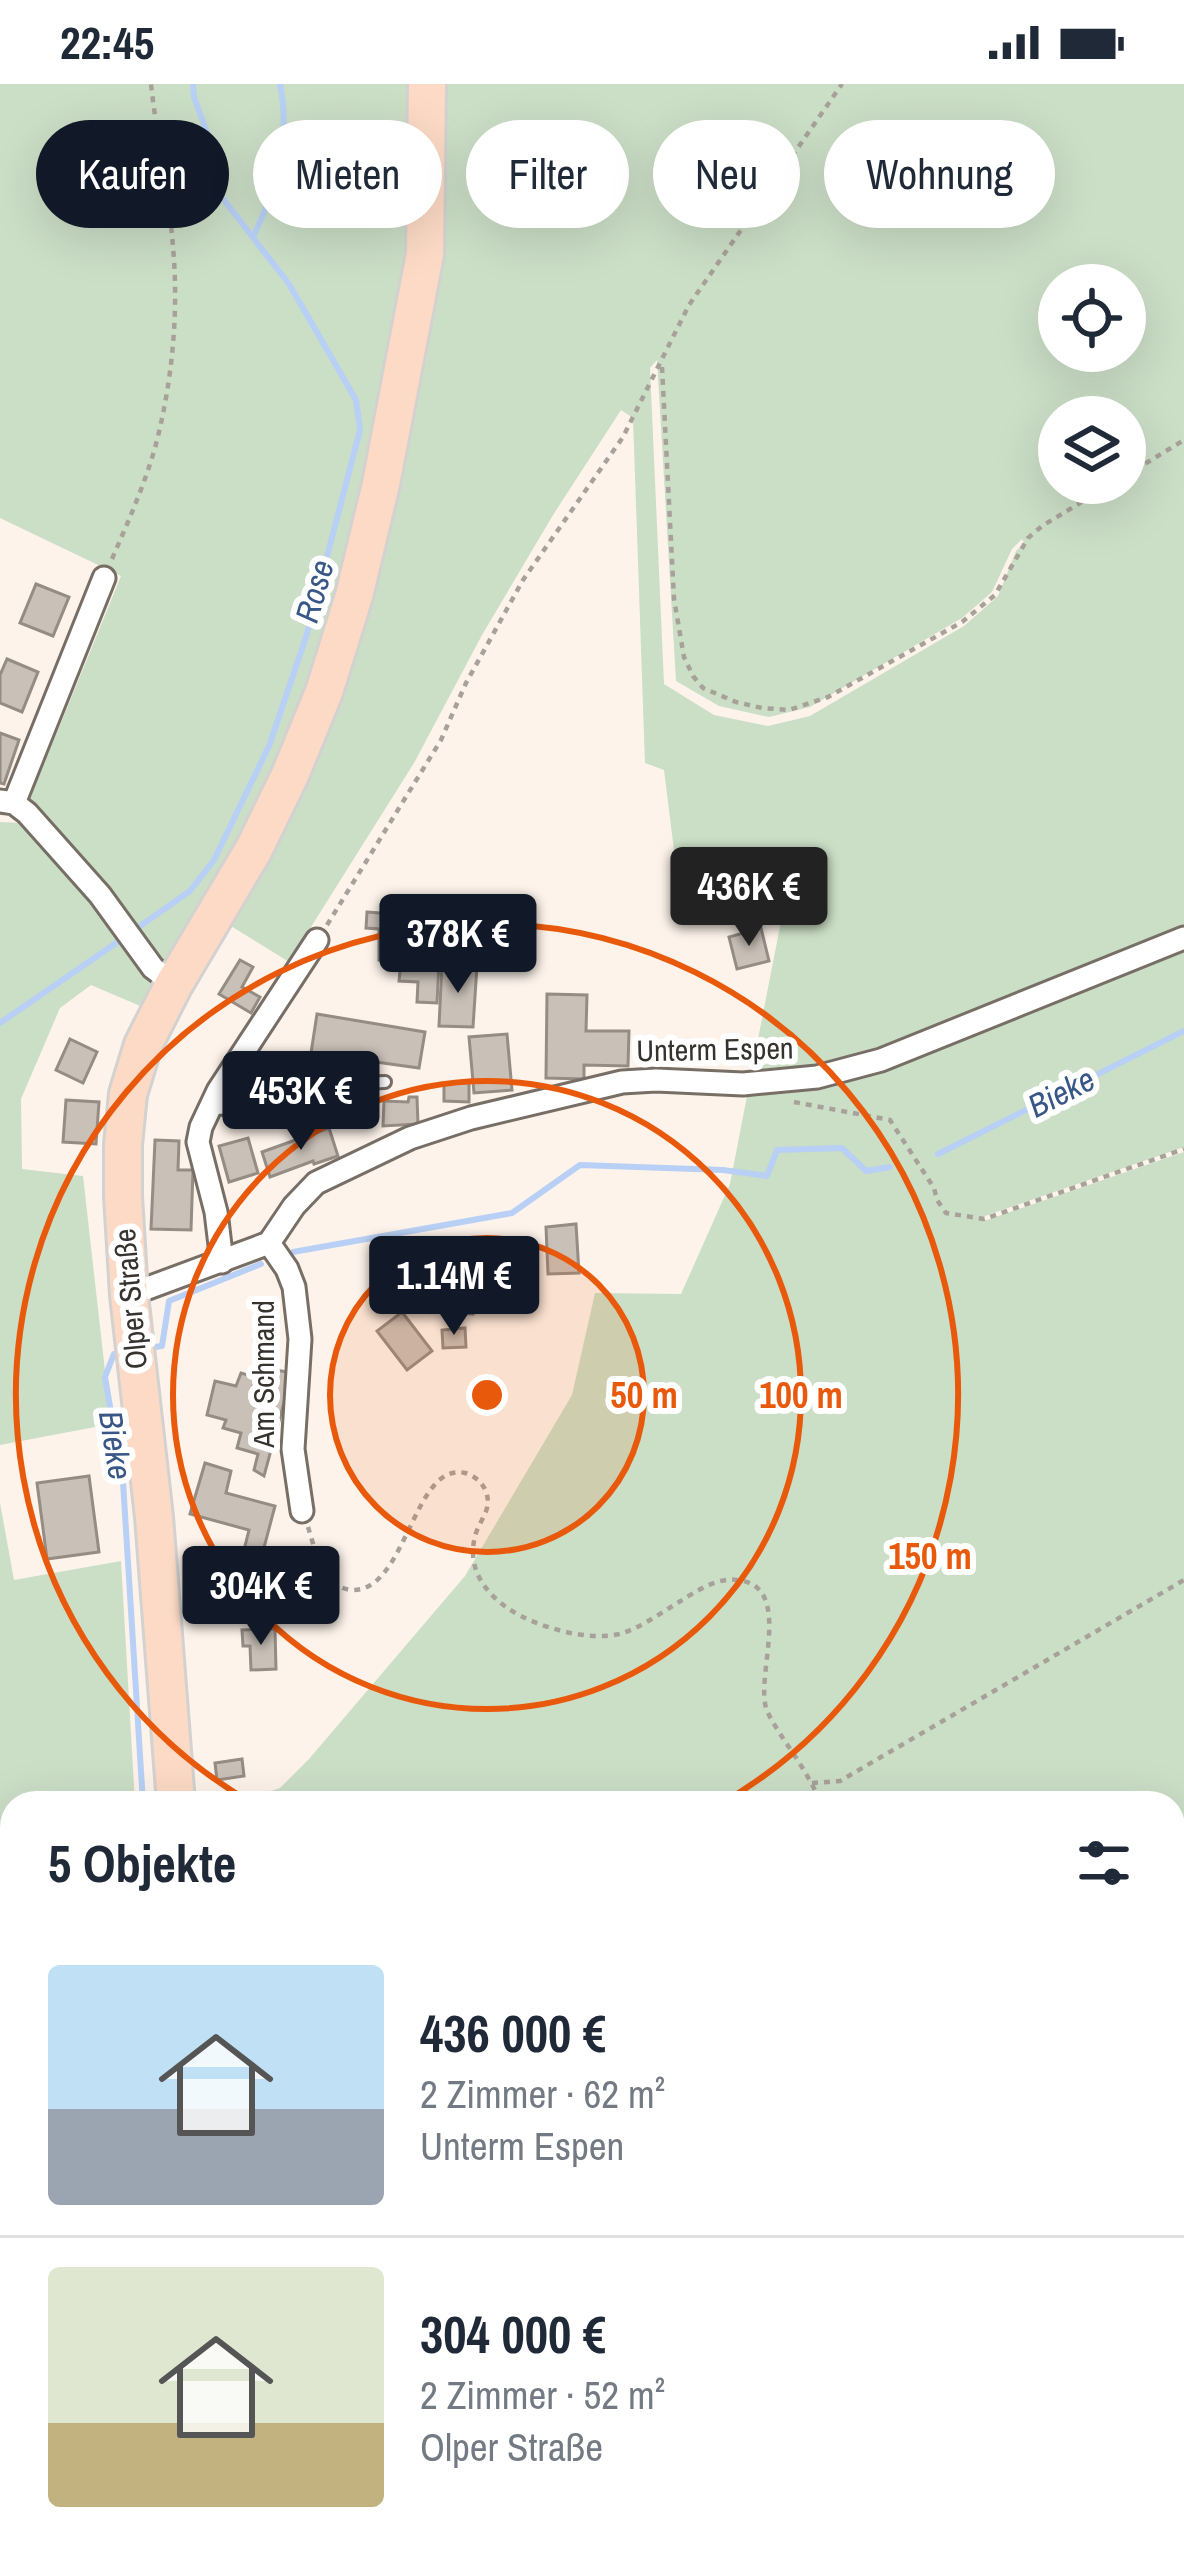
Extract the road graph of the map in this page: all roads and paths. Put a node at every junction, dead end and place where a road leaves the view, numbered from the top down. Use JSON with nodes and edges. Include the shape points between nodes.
{"nodes":[{"id":1,"x":151,"y":84,"type":"edge"},
{"id":2,"x":428,"y":84,"type":"edge"},
{"id":3,"x":842,"y":84,"type":"edge"},
{"id":4,"x":662,"y":362,"type":"junction"},
{"id":5,"x":1184,"y":440,"type":"edge"},
{"id":6,"x":1146,"y":463,"type":"edge"},
{"id":7,"x":1078,"y":504,"type":"edge"},
{"id":8,"x":104,"y":578,"type":"joint"},
{"id":9,"x":7,"y":802,"type":"edge"},
{"id":10,"x":1184,"y":938,"type":"edge"},
{"id":11,"x":317,"y":940,"type":"joint"},
{"id":12,"x":174,"y":984,"type":"junction"},
{"id":13,"x":385,"y":1082,"type":"dead end"},
{"id":14,"x":792,"y":1101,"type":"dead end"},
{"id":15,"x":208,"y":1109,"type":"junction"},
{"id":16,"x":1184,"y":1149,"type":"edge"},
{"id":17,"x":269,"y":1243,"type":"junction"},
{"id":18,"x":222,"y":1262,"type":"junction"},
{"id":19,"x":130,"y":1312,"type":"junction"},
{"id":20,"x":302,"y":1511,"type":"joint"},
{"id":21,"x":1184,"y":1580,"type":"edge"},
{"id":22,"x":812,"y":1783,"type":"junction"},
{"id":23,"x":176,"y":1791,"type":"edge"},
{"id":24,"x":815,"y":1791,"type":"edge"}],
"edges":[{"from":1,"to":8,"type":"path","via":[[174,249],[171,358],[156,446]]},
{"from":2,"to":12,"type":"main road","name":"Olper Straße","via":[[425,254],[354,596],[290,776]]},
{"from":3,"to":4,"type":"path","via":[[689,305]]},
{"from":4,"to":7,"type":"path","via":[[684,657],[704,688],[736,702],[806,706],[962,622],[994,595],[1028,538]]},
{"from":4,"to":11,"type":"path","via":[[623,437],[524,580],[441,740]]},
{"from":5,"to":6,"type":"path"},
{"from":8,"to":9,"type":"street"},
{"from":9,"to":12,"type":"street","via":[[68,857]]},
{"from":10,"to":17,"type":"street","name":"Unterm Espen","via":[[881,1060],[817,1077],[622,1082],[410,1138],[316,1184]]},
{"from":11,"to":15,"type":"street"},
{"from":12,"to":19,"type":"main road","name":"Olper Straße","via":[[128,1094],[122,1196]]},
{"from":13,"to":15,"type":"lane","via":[[318,1085],[243,1108]]},
{"from":14,"to":16,"type":"path","via":[[890,1120],[946,1213],[984,1219]]},
{"from":15,"to":18,"type":"street","via":[[198,1142]]},
{"from":17,"to":18,"type":"street"},
{"from":17,"to":20,"type":"street","name":"Am Schmand","via":[[294,1287],[293,1449]]},
{"from":18,"to":19,"type":"street"},
{"from":19,"to":23,"type":"main road","name":"Olper Straße"},
{"from":20,"to":22,"type":"path","via":[[330,1579],[341,1588],[367,1588],[393,1560],[431,1488],[468,1474],[488,1494],[472,1555],[476,1574],[505,1607],[567,1632],[617,1635],[718,1582],[759,1588],[770,1624],[766,1708]]},
{"from":21,"to":22,"type":"path","via":[[840,1781]]},
{"from":22,"to":24,"type":"path"}]}
